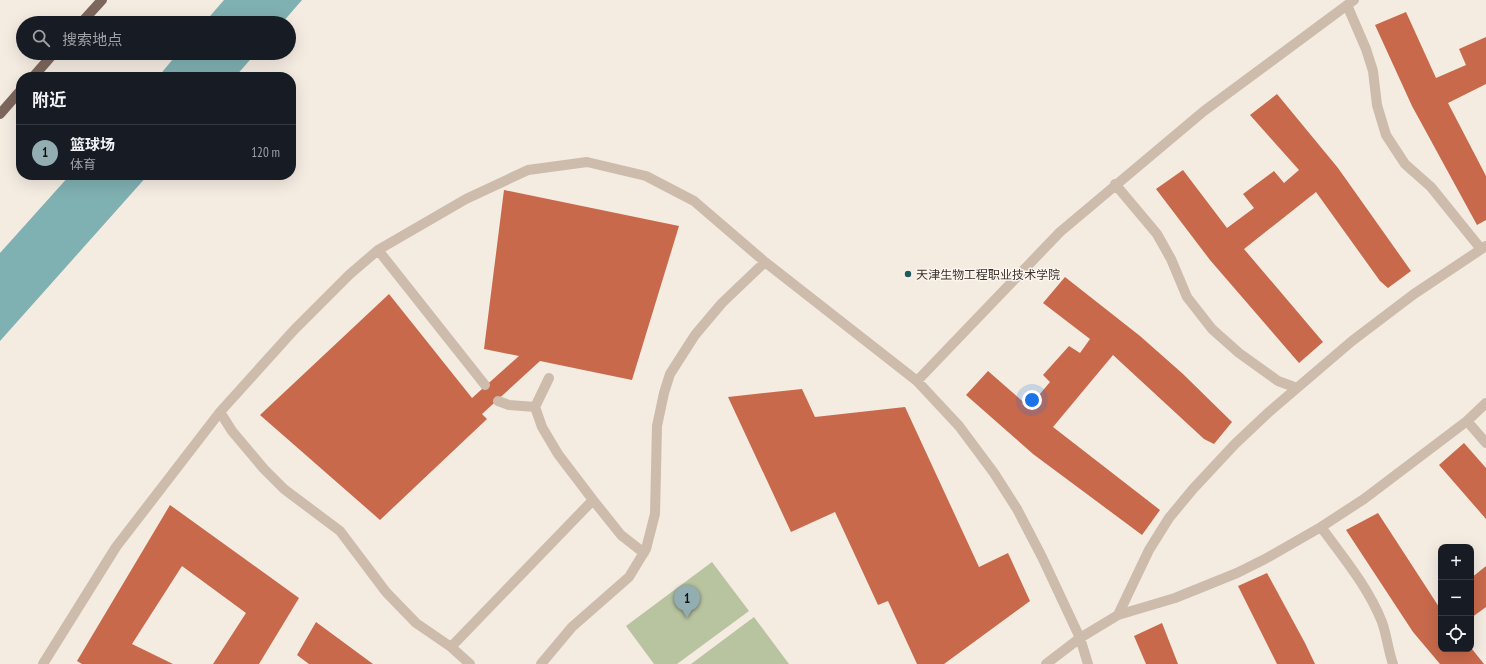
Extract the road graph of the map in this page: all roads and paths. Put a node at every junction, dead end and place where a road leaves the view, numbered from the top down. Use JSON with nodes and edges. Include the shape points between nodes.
{"nodes":[{"id":1,"x":102,"y":0,"type":"edge"},
{"id":2,"x":1350,"y":2,"type":"edge"},
{"id":3,"x":87,"y":16,"type":"edge"},
{"id":4,"x":48,"y":60,"type":"edge"},
{"id":5,"x":37,"y":72,"type":"edge"},
{"id":6,"x":16,"y":96,"type":"edge"},
{"id":7,"x":0,"y":114,"type":"edge"},
{"id":8,"x":1116,"y":184,"type":"junction"},
{"id":9,"x":1484,"y":248,"type":"edge"},
{"id":10,"x":378,"y":250,"type":"junction"},
{"id":11,"x":765,"y":262,"type":"junction"},
{"id":12,"x":549,"y":378,"type":"dead end"},
{"id":13,"x":916,"y":381,"type":"junction"},
{"id":14,"x":486,"y":385,"type":"dead end"},
{"id":15,"x":1297,"y":388,"type":"junction"},
{"id":16,"x":498,"y":401,"type":"dead end"},
{"id":17,"x":1486,"y":403,"type":"edge"},
{"id":18,"x":535,"y":407,"type":"junction"},
{"id":19,"x":220,"y":412,"type":"junction"},
{"id":20,"x":1468,"y":421,"type":"junction"},
{"id":21,"x":1486,"y":443,"type":"edge"},
{"id":22,"x":593,"y":500,"type":"junction"},
{"id":23,"x":1321,"y":527,"type":"junction"},
{"id":24,"x":644,"y":553,"type":"junction"},
{"id":25,"x":1118,"y":615,"type":"junction"},
{"id":26,"x":1080,"y":638,"type":"junction"},
{"id":27,"x":451,"y":648,"type":"junction"},
{"id":28,"x":43,"y":664,"type":"edge"},
{"id":29,"x":470,"y":664,"type":"edge"},
{"id":30,"x":541,"y":664,"type":"edge"},
{"id":31,"x":1046,"y":664,"type":"edge"},
{"id":32,"x":1088,"y":664,"type":"edge"},
{"id":33,"x":1393,"y":664,"type":"edge"}],
"edges":[{"from":1,"to":3,"type":"main road"},
{"from":2,"to":8,"type":"lane","via":[[1204,111]]},
{"from":2,"to":9,"type":"lane","via":[[1369,56],[1377,105],[1386,135],[1405,164],[1431,188]]},
{"from":4,"to":5,"type":"main road"},
{"from":6,"to":7,"type":"main road"},
{"from":8,"to":13,"type":"lane","via":[[1060,232]]},
{"from":8,"to":15,"type":"lane","via":[[1157,234],[1187,297],[1212,329],[1239,353],[1278,381]]},
{"from":9,"to":15,"type":"lane","via":[[1414,294],[1358,336]]},
{"from":10,"to":11,"type":"lane","via":[[466,199],[528,170],[587,162],[646,176],[694,201]]},
{"from":10,"to":14,"type":"lane"},
{"from":10,"to":19,"type":"lane","via":[[294,330]]},
{"from":11,"to":13,"type":"lane"},
{"from":11,"to":24,"type":"lane","via":[[722,303],[696,335],[670,374],[657,426],[654,514]]},
{"from":12,"to":18,"type":"lane"},
{"from":13,"to":26,"type":"lane","via":[[959,426],[1018,509]]},
{"from":15,"to":25,"type":"lane","via":[[1235,444],[1169,518],[1149,550]]},
{"from":16,"to":18,"type":"lane","via":[[509,405]]},
{"from":17,"to":20,"type":"lane"},
{"from":18,"to":22,"type":"lane","via":[[542,427],[558,454]]},
{"from":19,"to":27,"type":"lane","via":[[232,431],[274,479],[340,531],[386,592],[416,623]]},
{"from":19,"to":28,"type":"lane","via":[[116,547]]},
{"from":20,"to":21,"type":"lane"},
{"from":20,"to":23,"type":"lane","via":[[1364,500]]},
{"from":22,"to":24,"type":"lane","via":[[621,535]]},
{"from":22,"to":27,"type":"lane"},
{"from":23,"to":25,"type":"lane","via":[[1237,573],[1175,598]]},
{"from":23,"to":33,"type":"lane","via":[[1368,593],[1382,623]]},
{"from":24,"to":30,"type":"lane","via":[[629,577],[572,627]]},
{"from":25,"to":26,"type":"lane"},
{"from":26,"to":31,"type":"lane"},
{"from":26,"to":32,"type":"lane"},
{"from":27,"to":29,"type":"lane"}]}
